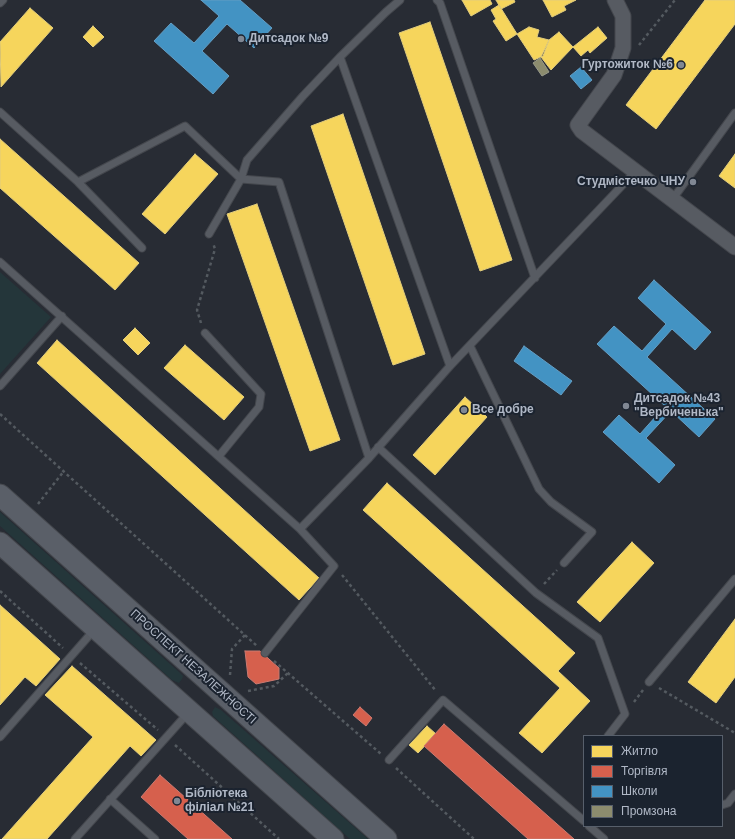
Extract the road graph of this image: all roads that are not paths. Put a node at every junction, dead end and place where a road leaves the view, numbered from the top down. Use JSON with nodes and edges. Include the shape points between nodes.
{"nodes":[{"id":1,"x":3,"y":0,"type":"edge"},
{"id":2,"x":400,"y":0,"type":"edge"},
{"id":3,"x":437,"y":0,"type":"edge"},
{"id":4,"x":615,"y":0,"type":"edge"},
{"id":5,"x":0,"y":3,"type":"edge"},
{"id":6,"x":340,"y":57,"type":"junction"},
{"id":7,"x":0,"y":112,"type":"edge"},
{"id":8,"x":735,"y":113,"type":"edge"},
{"id":9,"x":635,"y":172,"type":"junction"},
{"id":10,"x":241,"y":179,"type":"junction"},
{"id":11,"x":78,"y":182,"type":"junction"},
{"id":12,"x":672,"y":200,"type":"junction"},
{"id":13,"x":209,"y":234,"type":"road end"},
{"id":14,"x":735,"y":247,"type":"edge"},
{"id":15,"x":142,"y":248,"type":"dead end"},
{"id":16,"x":0,"y":262,"type":"edge"},
{"id":17,"x":535,"y":278,"type":"junction"},
{"id":18,"x":62,"y":316,"type":"junction"},
{"id":19,"x":205,"y":333,"type":"road end"},
{"id":20,"x":470,"y":346,"type":"junction"},
{"id":21,"x":450,"y":366,"type":"junction"},
{"id":22,"x":0,"y":386,"type":"edge"},
{"id":23,"x":378,"y":447,"type":"junction"},
{"id":24,"x":219,"y":456,"type":"junction"},
{"id":25,"x":369,"y":458,"type":"junction"},
{"id":26,"x":0,"y":495,"type":"edge"},
{"id":27,"x":300,"y":529,"type":"junction"},
{"id":28,"x":1,"y":546,"type":"edge"},
{"id":29,"x":564,"y":563,"type":"road end"},
{"id":30,"x":735,"y":578,"type":"edge"},
{"id":31,"x":96,"y":629,"type":"junction"},
{"id":32,"x":265,"y":653,"type":"road end"},
{"id":33,"x":649,"y":682,"type":"road end"},
{"id":34,"x":190,"y":712,"type":"junction"},
{"id":35,"x":609,"y":735,"type":"edge"},
{"id":36,"x":0,"y":737,"type":"edge"},
{"id":37,"x":389,"y":760,"type":"road end"},
{"id":38,"x":735,"y":794,"type":"edge"},
{"id":39,"x":110,"y":799,"type":"junction"},
{"id":40,"x":723,"y":805,"type":"edge"},
{"id":41,"x":583,"y":821,"type":"edge"},
{"id":42,"x":590,"y":827,"type":"edge"},
{"id":43,"x":75,"y":839,"type":"edge"},
{"id":44,"x":155,"y":839,"type":"edge"},
{"id":45,"x":333,"y":839,"type":"edge"},
{"id":46,"x":386,"y":839,"type":"edge"},
{"id":47,"x":604,"y":839,"type":"edge"}],
"edges":[{"from":1,"to":5,"type":"lane"},
{"from":2,"to":6,"type":"lane"},
{"from":3,"to":17,"type":"lane"},
{"from":4,"to":9,"type":"street","via":[[623,16],[623,48],[614,75],[578,125],[582,131]]},
{"from":6,"to":10,"type":"lane","via":[[247,160]]},
{"from":6,"to":21,"type":"lane"},
{"from":7,"to":11,"type":"lane"},
{"from":8,"to":12,"type":"lane"},
{"from":9,"to":12,"type":"street"},
{"from":9,"to":17,"type":"lane"},
{"from":10,"to":11,"type":"lane","via":[[185,126]]},
{"from":10,"to":13,"type":"lane"},
{"from":10,"to":25,"type":"lane","via":[[279,182]]},
{"from":11,"to":15,"type":"lane"},
{"from":12,"to":14,"type":"street"},
{"from":16,"to":18,"type":"lane"},
{"from":17,"to":20,"type":"lane"},
{"from":18,"to":22,"type":"lane"},
{"from":18,"to":24,"type":"lane"},
{"from":19,"to":24,"type":"lane","via":[[261,394],[259,408]]},
{"from":20,"to":21,"type":"lane"},
{"from":20,"to":29,"type":"lane","via":[[539,488],[550,502],[592,532]]},
{"from":21,"to":23,"type":"lane"},
{"from":23,"to":25,"type":"lane"},
{"from":23,"to":35,"type":"lane","via":[[536,593],[598,638],[625,714]]},
{"from":24,"to":27,"type":"lane"},
{"from":25,"to":27,"type":"lane"},
{"from":26,"to":46,"type":"main road","name":"ПРОСПЕКТ НЕЗАЛЕЖНОСТІ"},
{"from":27,"to":32,"type":"lane","via":[[334,566]]},
{"from":28,"to":31,"type":"main road"},
{"from":30,"to":33,"type":"lane"},
{"from":31,"to":34,"type":"main road"},
{"from":31,"to":36,"type":"lane"},
{"from":34,"to":39,"type":"lane"},
{"from":34,"to":45,"type":"main road"},
{"from":37,"to":41,"type":"lane","via":[[443,700]]},
{"from":38,"to":40,"type":"lane","via":[[728,803]]},
{"from":39,"to":43,"type":"lane"},
{"from":39,"to":44,"type":"lane"},
{"from":42,"to":47,"type":"lane"}]}
